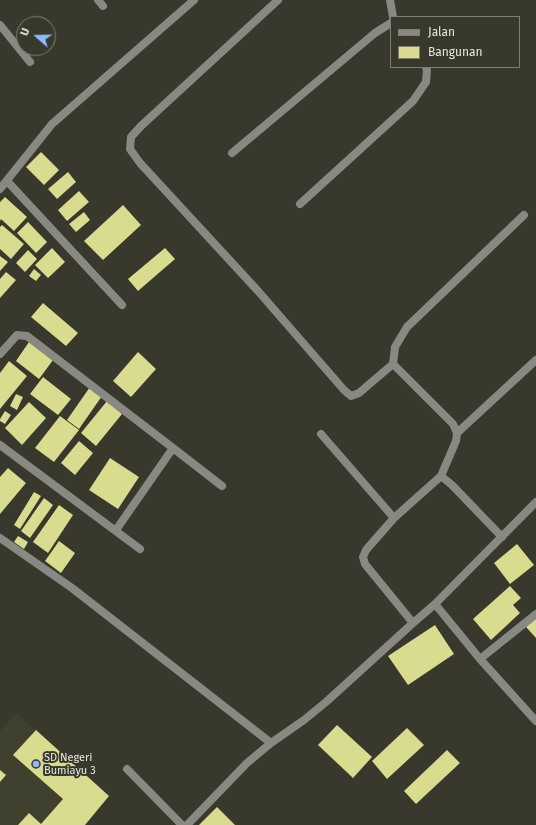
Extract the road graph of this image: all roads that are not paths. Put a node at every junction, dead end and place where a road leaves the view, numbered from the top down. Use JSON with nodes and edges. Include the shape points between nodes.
{"nodes":[{"id":1,"x":194,"y":0,"type":"edge"},
{"id":2,"x":278,"y":0,"type":"edge"},
{"id":3,"x":390,"y":0,"type":"edge"},
{"id":4,"x":393,"y":16,"type":"edge"},
{"id":5,"x":390,"y":24,"type":"edge"},
{"id":6,"x":0,"y":25,"type":"edge"},
{"id":7,"x":30,"y":62,"type":"dead end"},
{"id":8,"x":426,"y":68,"type":"edge"},
{"id":9,"x":232,"y":153,"type":"dead end"},
{"id":10,"x":7,"y":181,"type":"junction"},
{"id":11,"x":0,"y":189,"type":"edge"},
{"id":12,"x":300,"y":204,"type":"dead end"},
{"id":13,"x":524,"y":215,"type":"dead end"},
{"id":14,"x":122,"y":306,"type":"dead end"},
{"id":15,"x":3,"y":343,"type":"edge"},
{"id":16,"x":0,"y":354,"type":"edge"},
{"id":17,"x":536,"y":360,"type":"edge"},
{"id":18,"x":393,"y":364,"type":"junction"},
{"id":19,"x":457,"y":432,"type":"junction"},
{"id":20,"x":321,"y":434,"type":"dead end"},
{"id":21,"x":0,"y":445,"type":"edge"},
{"id":22,"x":173,"y":448,"type":"junction"},
{"id":23,"x":441,"y":476,"type":"junction"},
{"id":24,"x":222,"y":486,"type":"dead end"},
{"id":25,"x":536,"y":502,"type":"edge"},
{"id":26,"x":394,"y":518,"type":"junction"},
{"id":27,"x":116,"y":530,"type":"junction"},
{"id":28,"x":502,"y":537,"type":"junction"},
{"id":29,"x":0,"y":538,"type":"edge"},
{"id":30,"x":140,"y":549,"type":"dead end"},
{"id":31,"x":435,"y":604,"type":"junction"},
{"id":32,"x":536,"y":614,"type":"edge"},
{"id":33,"x":413,"y":623,"type":"junction"},
{"id":34,"x":480,"y":659,"type":"junction"},
{"id":35,"x":536,"y":721,"type":"edge"},
{"id":36,"x":270,"y":743,"type":"junction"},
{"id":37,"x":127,"y":769,"type":"dead end"},
{"id":38,"x":182,"y":825,"type":"edge"},
{"id":39,"x":187,"y":825,"type":"edge"}],
"edges":[{"from":1,"to":10,"type":"street","via":[[52,124]]},
{"from":2,"to":18,"type":"street","via":[[141,126],[131,137],[130,150],[351,396],[360,393]]},
{"from":3,"to":4,"type":"street"},
{"from":5,"to":9,"type":"street","via":[[375,33]]},
{"from":6,"to":7,"type":"street"},
{"from":8,"to":12,"type":"street","via":[[426,82],[413,101]]},
{"from":10,"to":11,"type":"street"},
{"from":10,"to":14,"type":"street"},
{"from":13,"to":18,"type":"street","via":[[407,327],[395,347]]},
{"from":15,"to":16,"type":"street"},
{"from":15,"to":22,"type":"street","via":[[17,335],[27,336]]},
{"from":17,"to":19,"type":"street"},
{"from":18,"to":19,"type":"street","via":[[453,424]]},
{"from":19,"to":23,"type":"street","via":[[456,441]]},
{"from":20,"to":26,"type":"street"},
{"from":21,"to":27,"type":"street"},
{"from":22,"to":24,"type":"street"},
{"from":22,"to":27,"type":"street"},
{"from":23,"to":26,"type":"street"},
{"from":23,"to":28,"type":"street"},
{"from":25,"to":28,"type":"street"},
{"from":26,"to":33,"type":"street","via":[[366,550],[363,557],[365,564]]},
{"from":27,"to":30,"type":"street"},
{"from":28,"to":31,"type":"street"},
{"from":29,"to":36,"type":"street","via":[[72,588]]},
{"from":31,"to":33,"type":"street"},
{"from":31,"to":34,"type":"street"},
{"from":32,"to":34,"type":"street"},
{"from":33,"to":36,"type":"street","via":[[326,702]]},
{"from":34,"to":35,"type":"street"},
{"from":36,"to":39,"type":"street"},
{"from":37,"to":38,"type":"street"}]}
